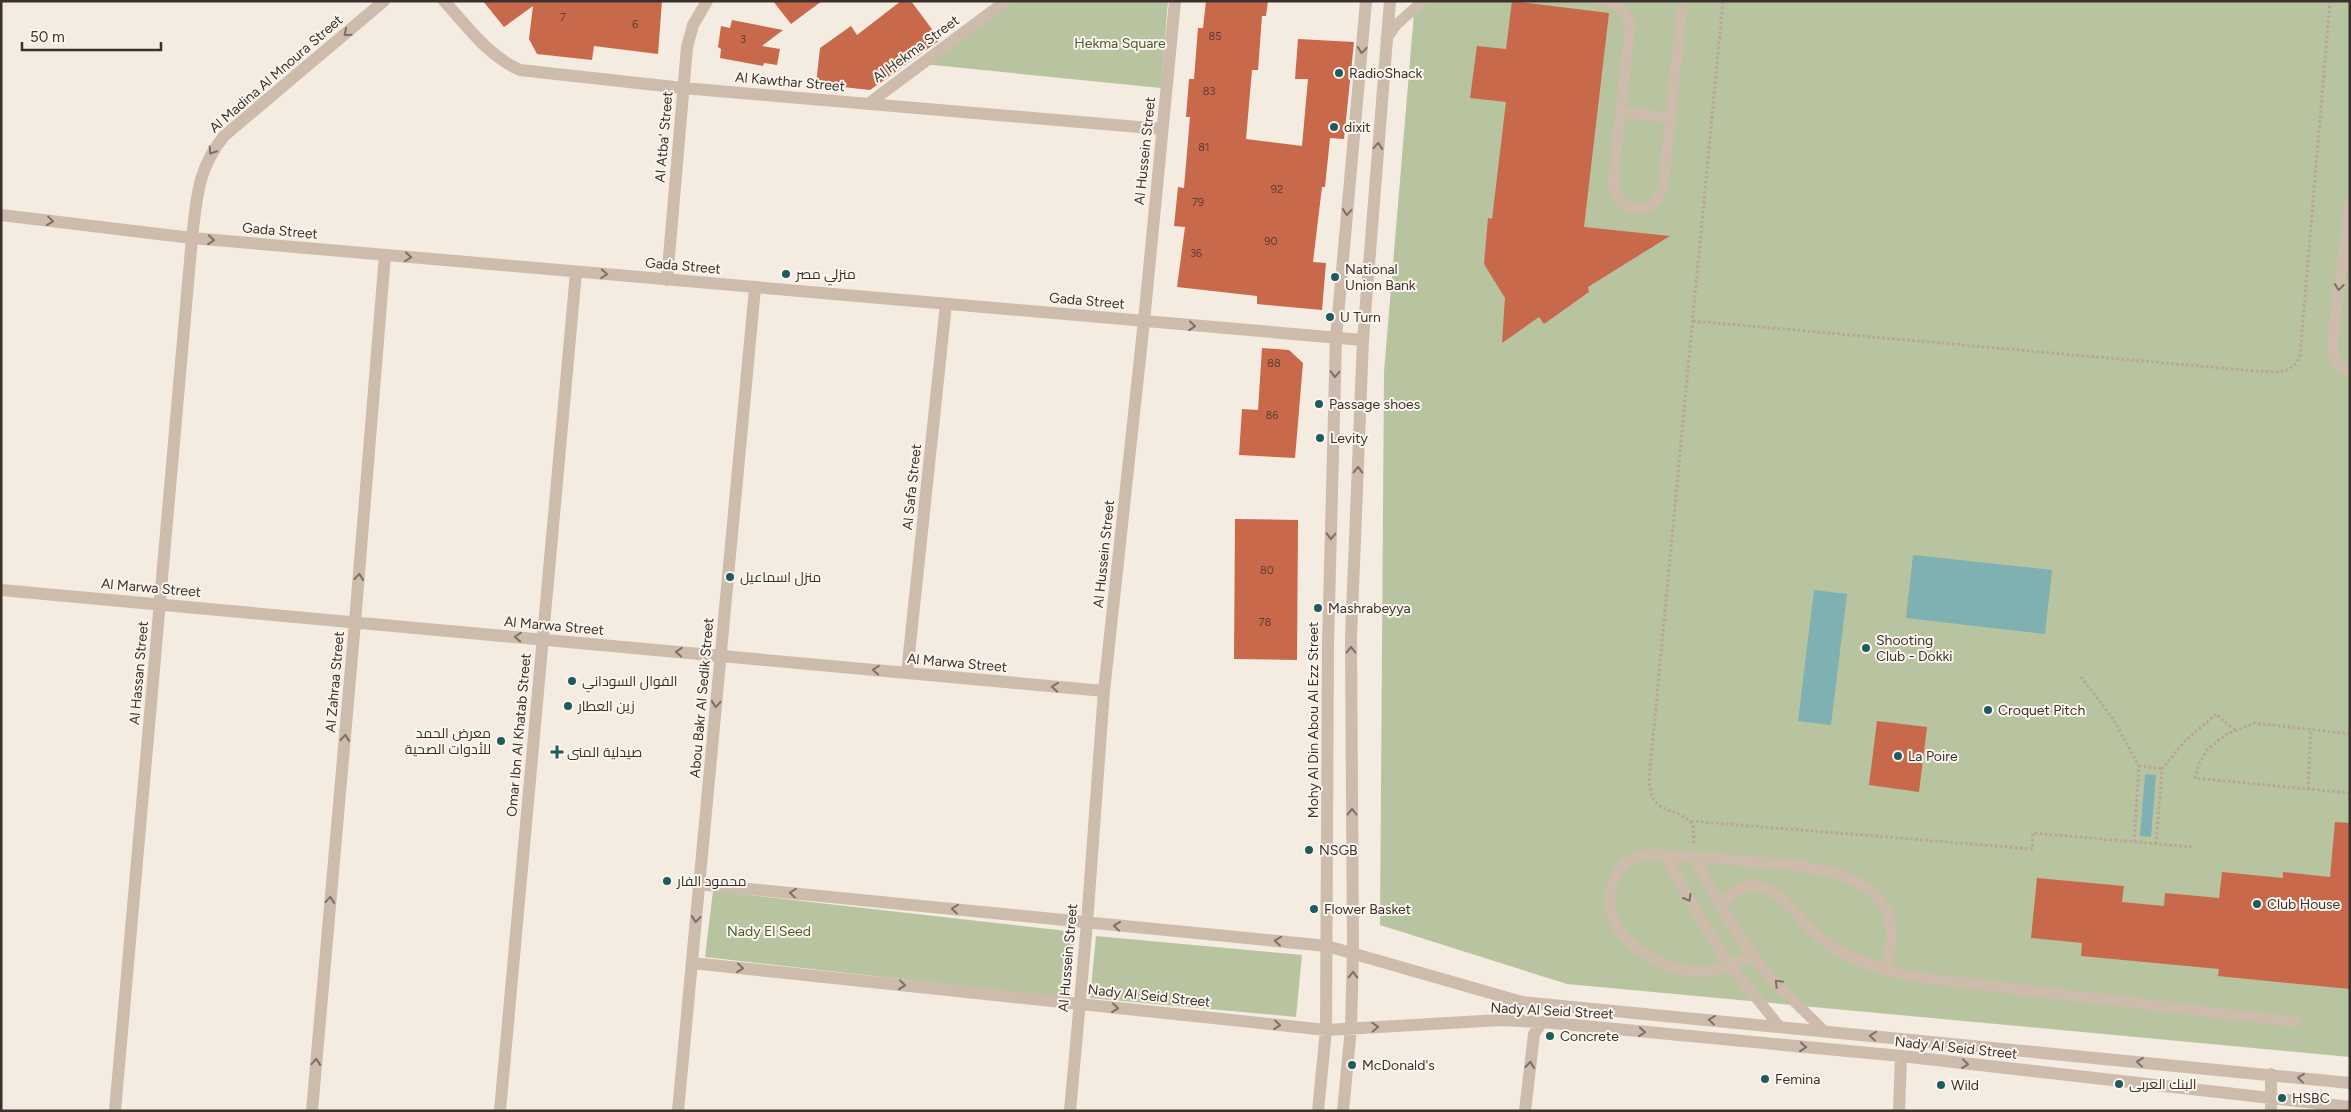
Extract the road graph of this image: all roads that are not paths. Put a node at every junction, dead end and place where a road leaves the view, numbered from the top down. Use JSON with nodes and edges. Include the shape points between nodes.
{"nodes":[{"id":1,"x":384,"y":1,"type":"edge"},
{"id":2,"x":444,"y":1,"type":"edge"},
{"id":3,"x":707,"y":1,"type":"edge"},
{"id":4,"x":1006,"y":1,"type":"edge"},
{"id":5,"x":1175,"y":1,"type":"edge"},
{"id":6,"x":1366,"y":1,"type":"edge"},
{"id":7,"x":1390,"y":1,"type":"edge"},
{"id":8,"x":1423,"y":1,"type":"edge"},
{"id":9,"x":1600,"y":1,"type":"edge"},
{"id":10,"x":1682,"y":8,"type":"dead end"},
{"id":11,"x":1386,"y":39,"type":"junction"},
{"id":12,"x":683,"y":88,"type":"junction"},
{"id":13,"x":868,"y":104,"type":"junction"},
{"id":14,"x":1621,"y":112,"type":"junction"},
{"id":15,"x":1671,"y":118,"type":"junction"},
{"id":16,"x":1162,"y":129,"type":"junction"},
{"id":17,"x":2350,"y":204,"type":"edge"},
{"id":18,"x":1,"y":215,"type":"edge"},
{"id":19,"x":192,"y":238,"type":"junction"},
{"id":20,"x":385,"y":255,"type":"junction"},
{"id":21,"x":576,"y":272,"type":"junction"},
{"id":22,"x":667,"y":280,"type":"junction"},
{"id":23,"x":755,"y":288,"type":"junction"},
{"id":24,"x":946,"y":304,"type":"junction"},
{"id":25,"x":1144,"y":322,"type":"junction"},
{"id":26,"x":1336,"y":338,"type":"junction"},
{"id":27,"x":1363,"y":340,"type":"junction"},
{"id":28,"x":2350,"y":371,"type":"edge"},
{"id":29,"x":1,"y":590,"type":"edge"},
{"id":30,"x":160,"y":604,"type":"junction"},
{"id":31,"x":355,"y":622,"type":"junction"},
{"id":32,"x":543,"y":640,"type":"junction"},
{"id":33,"x":721,"y":656,"type":"junction"},
{"id":34,"x":907,"y":673,"type":"junction"},
{"id":35,"x":1104,"y":691,"type":"junction"},
{"id":36,"x":1665,"y":855,"type":"junction"},
{"id":37,"x":1694,"y":856,"type":"junction"},
{"id":38,"x":699,"y":884,"type":"junction"},
{"id":39,"x":1721,"y":906,"type":"junction"},
{"id":40,"x":1087,"y":923,"type":"junction"},
{"id":41,"x":1327,"y":946,"type":"junction"},
{"id":42,"x":1353,"y":952,"type":"junction"},
{"id":43,"x":1753,"y":955,"type":"junction"},
{"id":44,"x":692,"y":963,"type":"junction"},
{"id":45,"x":1730,"y":966,"type":"junction"},
{"id":46,"x":1886,"y":971,"type":"junction"},
{"id":47,"x":1080,"y":1004,"type":"junction"},
{"id":48,"x":1542,"y":1022,"type":"junction"},
{"id":49,"x":2295,"y":1022,"type":"dead end"},
{"id":50,"x":1780,"y":1027,"type":"junction"},
{"id":51,"x":1350,"y":1028,"type":"junction"},
{"id":52,"x":1326,"y":1030,"type":"junction"},
{"id":53,"x":1824,"y":1031,"type":"junction"},
{"id":54,"x":1901,"y":1056,"type":"junction"},
{"id":55,"x":2271,"y":1074,"type":"junction"},
{"id":56,"x":2350,"y":1083,"type":"edge"},
{"id":57,"x":2271,"y":1104,"type":"edge"},
{"id":58,"x":2350,"y":1107,"type":"edge"},
{"id":59,"x":115,"y":1111,"type":"edge"},
{"id":60,"x":312,"y":1111,"type":"edge"},
{"id":61,"x":500,"y":1111,"type":"edge"},
{"id":62,"x":678,"y":1111,"type":"edge"},
{"id":63,"x":1070,"y":1111,"type":"edge"},
{"id":64,"x":1318,"y":1111,"type":"edge"},
{"id":65,"x":1343,"y":1111,"type":"edge"},
{"id":66,"x":1525,"y":1111,"type":"edge"},
{"id":67,"x":1899,"y":1111,"type":"edge"}],
"edges":[{"from":1,"to":19,"type":"street","name":"Al Madina Al Mnoura Street","one_way":true,"via":[[224,136],[210,152],[202,172]]},
{"from":2,"to":12,"type":"street","name":"Al Kawthar Street","via":[[490,52],[520,70]]},
{"from":3,"to":12,"type":"street","name":"Al Atba' Street","via":[[690,34]]},
{"from":4,"to":13,"type":"street","name":"Al Hekma Street"},
{"from":5,"to":16,"type":"street","name":"Al Hussein Street"},
{"from":6,"to":26,"type":"street","name":"Mohy Al Din Abou Al Ezz Street","one_way":true},
{"from":7,"to":11,"type":"street"},
{"from":8,"to":11,"type":"lane","via":[[1397,24]]},
{"from":9,"to":14,"type":"lane","via":[[1615,4],[1623,10],[1630,26]]},
{"from":10,"to":15,"type":"lane"},
{"from":27,"to":11,"type":"street","one_way":true},
{"from":12,"to":13,"type":"street","name":"Al Kawthar Street"},
{"from":12,"to":22,"type":"street","name":"Al Atba' Street"},
{"from":13,"to":16,"type":"street","name":"Al Kawthar Street"},
{"from":14,"to":15,"type":"lane"},
{"from":14,"to":15,"type":"lane","via":[[1614,192],[1618,200],[1635,209],[1654,204],[1664,188]]},
{"from":16,"to":25,"type":"street","name":"Al Hussein Street"},
{"from":17,"to":28,"type":"lane","one_way":true,"via":[[2332,343],[2337,363]]},
{"from":18,"to":19,"type":"street","name":"Gada Street","one_way":true},
{"from":19,"to":20,"type":"street","name":"Gada Street","one_way":true},
{"from":19,"to":30,"type":"street","name":"Al Hassan Street"},
{"from":20,"to":21,"type":"street","name":"Gada Street","one_way":true},
{"from":31,"to":20,"type":"street","name":"Al Zahraa Street","one_way":true},
{"from":21,"to":22,"type":"street","name":"Gada Street","one_way":true},
{"from":21,"to":32,"type":"street","name":"Omar Ibn Al Khatab Street"},
{"from":22,"to":23,"type":"street","name":"Gada Street"},
{"from":23,"to":24,"type":"street","name":"Gada Street"},
{"from":23,"to":33,"type":"street","name":"Abou Bakr Al Sedik Street"},
{"from":24,"to":25,"type":"street","name":"Gada Street"},
{"from":24,"to":34,"type":"street","name":"Al Safa Street"},
{"from":25,"to":26,"type":"street","name":"Gada Street","one_way":true},
{"from":25,"to":35,"type":"street","name":"Al Hussein Street"},
{"from":26,"to":27,"type":"street","name":"Gada Street"},
{"from":26,"to":41,"type":"street","name":"Mohy Al Din Abou Al Ezz Street","one_way":true,"via":[[1328,644]]},
{"from":42,"to":27,"type":"street","one_way":true,"via":[[1351,638]]},
{"from":29,"to":30,"type":"street","name":"Al Marwa Street"},
{"from":30,"to":31,"type":"street","name":"Al Marwa Street"},
{"from":30,"to":59,"type":"street","name":"Al Hassan Street"},
{"from":32,"to":31,"type":"street","name":"Al Marwa Street","one_way":true},
{"from":60,"to":31,"type":"street","name":"Al Zahraa Street","one_way":true},
{"from":33,"to":32,"type":"street","name":"Al Marwa Street","one_way":true},
{"from":32,"to":61,"type":"street","name":"Omar Ibn Al Khatab Street"},
{"from":34,"to":33,"type":"street","name":"Al Marwa Street","one_way":true},
{"from":33,"to":38,"type":"street","name":"Abou Bakr Al Sedik Street","one_way":true},
{"from":35,"to":34,"type":"street","name":"Al Marwa Street","one_way":true},
{"from":35,"to":40,"type":"street","name":"Al Hussein Street"},
{"from":36,"to":37,"type":"lane"},
{"from":36,"to":45,"type":"lane","one_way":true},
{"from":36,"to":45,"type":"lane","via":[[1648,854],[1632,859],[1619,870],[1611,886],[1609,903],[1621,934],[1640,950],[1683,970],[1705,972]]},
{"from":37,"to":39,"type":"lane"},
{"from":37,"to":46,"type":"lane","via":[[1807,867],[1852,880],[1887,910],[1892,925]]},
{"from":40,"to":38,"type":"street","name":"Nady Al Seid Street","one_way":true},
{"from":38,"to":44,"type":"street","name":"Abou Bakr Al Sedik Street","one_way":true},
{"from":39,"to":43,"type":"lane"},
{"from":39,"to":46,"type":"lane","via":[[1742,888],[1770,889],[1782,897],[1802,922],[1827,944],[1855,960]]},
{"from":41,"to":40,"type":"street","name":"Nady Al Seid Street","one_way":true},
{"from":40,"to":47,"type":"street","name":"Al Hussein Street"},
{"from":41,"to":42,"type":"street","name":"Nady Al Seid Street"},
{"from":41,"to":52,"type":"street","name":"Mohy Al Din Abou Al Ezz Street"},
{"from":50,"to":42,"type":"street","name":"Nady Al Seid Street","one_way":true,"via":[[1511,1000]]},
{"from":51,"to":42,"type":"street","one_way":true},
{"from":43,"to":45,"type":"lane"},
{"from":53,"to":43,"type":"lane","one_way":true},
{"from":44,"to":47,"type":"street","name":"Nady Al Seid Street","one_way":true},
{"from":44,"to":62,"type":"street","name":"Abou Bakr Al Sedik Street"},
{"from":45,"to":50,"type":"lane"},
{"from":46,"to":49,"type":"lane"},
{"from":47,"to":52,"type":"street","name":"Nady Al Seid Street","one_way":true},
{"from":47,"to":63,"type":"street","name":"Al Hussein Street"},
{"from":51,"to":48,"type":"street","name":"Nady Al Seid Street","one_way":true,"via":[[1501,1020]]},
{"from":48,"to":54,"type":"street","name":"Nady Al Seid Street","one_way":true},
{"from":66,"to":48,"type":"street","one_way":true,"via":[[1534,1034]]},
{"from":50,"to":53,"type":"street","name":"Nady Al Seid Street"},
{"from":51,"to":52,"type":"street","name":"Nady Al Seid Street"},
{"from":51,"to":65,"type":"street"},
{"from":52,"to":64,"type":"street","name":"Mohy Al Din Abou Al Ezz Street"},
{"from":55,"to":53,"type":"street","name":"Nady Al Seid Street","one_way":true},
{"from":54,"to":57,"type":"street","name":"Nady Al Seid Street","one_way":true},
{"from":54,"to":67,"type":"street"},
{"from":56,"to":55,"type":"street","name":"Nady Al Seid Street","one_way":true},
{"from":55,"to":57,"type":"street"},
{"from":57,"to":58,"type":"street","name":"Nady Al Seid Street"}]}
